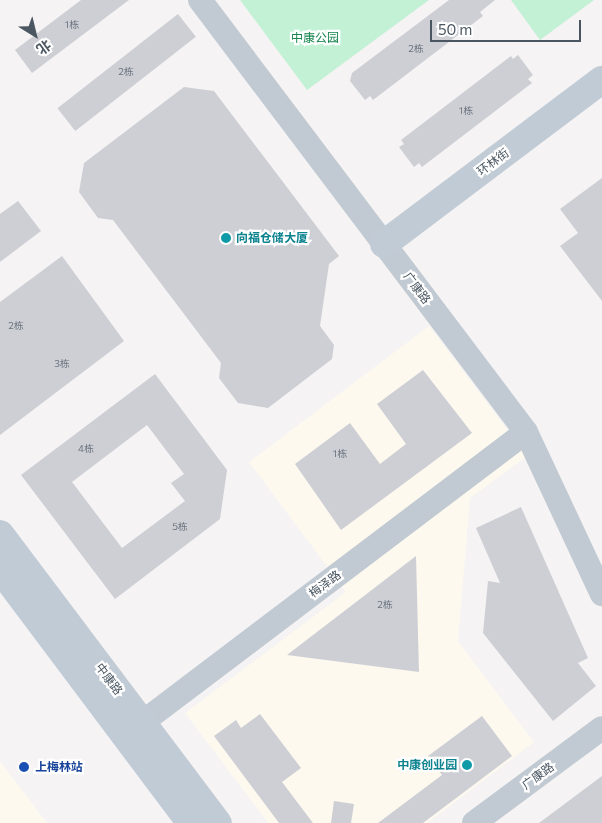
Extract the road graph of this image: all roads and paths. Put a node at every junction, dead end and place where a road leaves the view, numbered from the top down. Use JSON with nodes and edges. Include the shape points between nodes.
{"nodes":[{"id":1,"x":200,"y":0,"type":"edge"},
{"id":2,"x":602,"y":80,"type":"edge"},
{"id":3,"x":384,"y":244,"type":"junction"},
{"id":4,"x":526,"y":432,"type":"junction"},
{"id":5,"x":0,"y":534,"type":"edge"},
{"id":6,"x":0,"y":570,"type":"edge"},
{"id":7,"x":602,"y":594,"type":"edge"},
{"id":8,"x":602,"y":728,"type":"edge"},
{"id":9,"x":133,"y":729,"type":"junction"},
{"id":10,"x":191,"y":823,"type":"edge"},
{"id":11,"x":218,"y":823,"type":"edge"},
{"id":12,"x":474,"y":823,"type":"edge"}],
"edges":[{"from":1,"to":3,"type":"street","name":"广康路"},
{"from":2,"to":3,"type":"main road","name":"环林街"},
{"from":3,"to":4,"type":"street","name":"广康路"},
{"from":4,"to":7,"type":"street","name":"广康路"},
{"from":4,"to":9,"type":"street","name":"梅泽路"},
{"from":5,"to":9,"type":"main road","name":"中康路"},
{"from":6,"to":9,"type":"main road","name":"中康路"},
{"from":8,"to":12,"type":"street","name":"广康路"},
{"from":9,"to":10,"type":"main road","name":"中康路"},
{"from":9,"to":11,"type":"main road","name":"中康路"}]}
